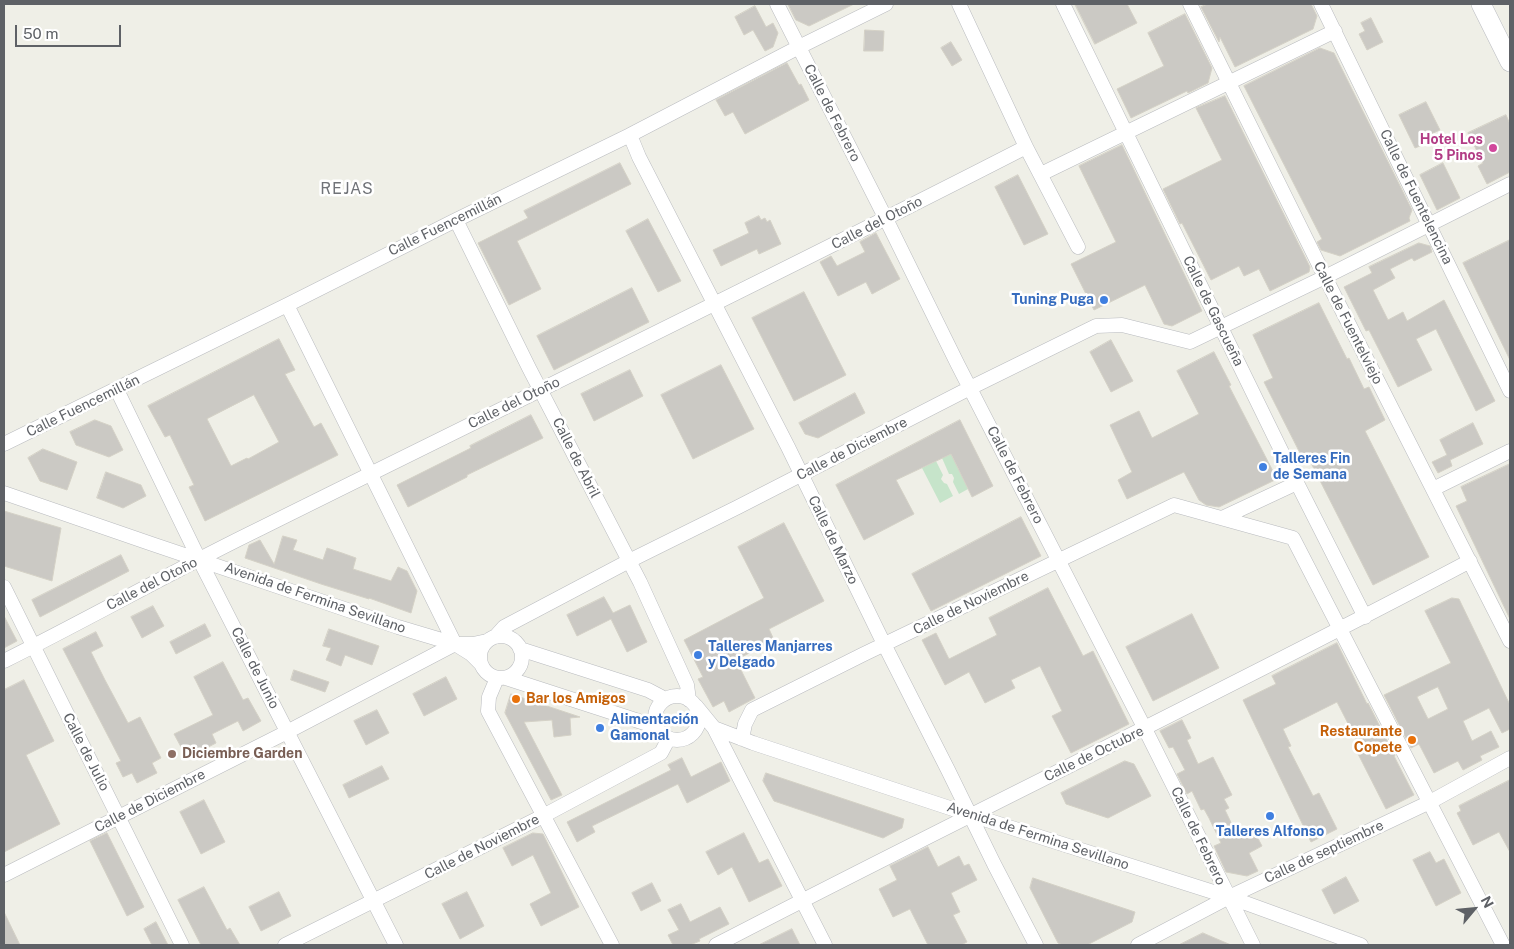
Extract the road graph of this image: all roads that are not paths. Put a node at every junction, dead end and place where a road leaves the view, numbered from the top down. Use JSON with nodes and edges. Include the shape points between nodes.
{"nodes":[{"id":1,"x":777,"y":4,"type":"edge"},
{"id":2,"x":886,"y":4,"type":"edge"},
{"id":3,"x":959,"y":4,"type":"edge"},
{"id":4,"x":1063,"y":4,"type":"edge"},
{"id":5,"x":1190,"y":4,"type":"edge"},
{"id":6,"x":1321,"y":4,"type":"edge"},
{"id":7,"x":1481,"y":4,"type":"edge"},
{"id":8,"x":1334,"y":31,"type":"junction"},
{"id":9,"x":799,"y":47,"type":"junction"},
{"id":10,"x":1510,"y":62,"type":"edge"},
{"id":11,"x":1229,"y":83,"type":"junction"},
{"id":12,"x":1126,"y":133,"type":"junction"},
{"id":13,"x":630,"y":135,"type":"junction"},
{"id":14,"x":1026,"y":146,"type":"junction"},
{"id":15,"x":1041,"y":174,"type":"junction"},
{"id":16,"x":1510,"y":184,"type":"edge"},
{"id":17,"x":886,"y":219,"type":"junction"},
{"id":18,"x":456,"y":220,"type":"junction"},
{"id":19,"x":1430,"y":224,"type":"junction"},
{"id":20,"x":1078,"y":247,"type":"dead end"},
{"id":21,"x":1325,"y":277,"type":"junction"},
{"id":22,"x":716,"y":304,"type":"junction"},
{"id":23,"x":287,"y":305,"type":"junction"},
{"id":24,"x":1221,"y":327,"type":"junction"},
{"id":25,"x":970,"y":388,"type":"junction"},
{"id":26,"x":117,"y":390,"type":"junction"},
{"id":27,"x":541,"y":390,"type":"junction"},
{"id":28,"x":1510,"y":391,"type":"edge"},
{"id":29,"x":4,"y":444,"type":"edge"},
{"id":30,"x":1510,"y":451,"type":"edge"},
{"id":31,"x":371,"y":474,"type":"junction"},
{"id":32,"x":801,"y":474,"type":"junction"},
{"id":33,"x":1297,"y":483,"type":"junction"},
{"id":34,"x":1433,"y":489,"type":"junction"},
{"id":35,"x":4,"y":493,"type":"edge"},
{"id":36,"x":1222,"y":518,"type":"junction"},
{"id":37,"x":199,"y":559,"type":"junction"},
{"id":38,"x":628,"y":560,"type":"junction"},
{"id":39,"x":1059,"y":561,"type":"junction"},
{"id":40,"x":1470,"y":561,"type":"junction"},
{"id":41,"x":4,"y":587,"type":"edge"},
{"id":42,"x":1364,"y":617,"type":"junction"},
{"id":43,"x":1340,"y":629,"type":"junction"},
{"id":44,"x":491,"y":639,"type":"junction"},
{"id":45,"x":1510,"y":640,"type":"edge"},
{"id":46,"x":455,"y":644,"type":"junction"},
{"id":47,"x":884,"y":644,"type":"junction"},
{"id":48,"x":34,"y":646,"type":"junction"},
{"id":49,"x":520,"y":649,"type":"junction"},
{"id":50,"x":4,"y":661,"type":"edge"},
{"id":51,"x":481,"y":664,"type":"junction"},
{"id":52,"x":502,"y":678,"type":"junction"},
{"id":53,"x":665,"y":699,"type":"junction"},
{"id":54,"x":692,"y":703,"type":"junction"},
{"id":55,"x":657,"y":727,"type":"junction"},
{"id":56,"x":714,"y":728,"type":"junction"},
{"id":57,"x":1145,"y":729,"type":"junction"},
{"id":58,"x":287,"y":732,"type":"junction"},
{"id":59,"x":689,"y":736,"type":"junction"},
{"id":60,"x":669,"y":738,"type":"junction"},
{"id":61,"x":742,"y":738,"type":"junction"},
{"id":62,"x":1510,"y":758,"type":"edge"},
{"id":63,"x":1430,"y":802,"type":"junction"},
{"id":64,"x":544,"y":816,"type":"junction"},
{"id":65,"x":971,"y":816,"type":"junction"},
{"id":66,"x":118,"y":817,"type":"junction"},
{"id":67,"x":4,"y":875,"type":"edge"},
{"id":68,"x":1229,"y":897,"type":"junction"},
{"id":69,"x":801,"y":901,"type":"junction"},
{"id":70,"x":374,"y":902,"type":"junction"},
{"id":71,"x":182,"y":945,"type":"edge"},
{"id":72,"x":286,"y":945,"type":"edge"},
{"id":73,"x":396,"y":945,"type":"edge"},
{"id":74,"x":612,"y":945,"type":"edge"},
{"id":75,"x":716,"y":945,"type":"edge"},
{"id":76,"x":824,"y":945,"type":"edge"},
{"id":77,"x":1036,"y":945,"type":"edge"},
{"id":78,"x":1138,"y":945,"type":"edge"},
{"id":79,"x":1253,"y":945,"type":"edge"},
{"id":80,"x":1361,"y":945,"type":"edge"},
{"id":81,"x":1503,"y":945,"type":"edge"}],
"edges":[{"from":1,"to":9,"type":"street","name":"Calle de Febrero"},
{"from":2,"to":9,"type":"street","name":"Calle Fuencemillán"},
{"from":3,"to":14,"type":"street"},
{"from":4,"to":12,"type":"street","name":"Calle de Gascueña"},
{"from":5,"to":11,"type":"street","name":"Calle de Fuentelviejo"},
{"from":6,"to":8,"type":"street","name":"Calle de Fuentelencina"},
{"from":7,"to":10,"type":"street"},
{"from":8,"to":11,"type":"street"},
{"from":8,"to":19,"type":"street","name":"Calle de Fuentelencina"},
{"from":9,"to":13,"type":"street","name":"Calle Fuencemillán"},
{"from":9,"to":17,"type":"street","name":"Calle de Febrero"},
{"from":11,"to":12,"type":"street"},
{"from":11,"to":21,"type":"street","name":"Calle de Fuentelviejo"},
{"from":12,"to":15,"type":"street"},
{"from":12,"to":24,"type":"street","name":"Calle de Gascueña"},
{"from":13,"to":18,"type":"street","name":"Calle Fuencemillán"},
{"from":13,"to":22,"type":"street","name":"Calle de Marzo"},
{"from":14,"to":15,"type":"street"},
{"from":14,"to":17,"type":"street","name":"Calle del Otoño"},
{"from":15,"to":20,"type":"street"},
{"from":16,"to":19,"type":"street","name":"Calle de Diciembre"},
{"from":17,"to":22,"type":"street","name":"Calle del Otoño"},
{"from":17,"to":25,"type":"street","name":"Calle de Febrero"},
{"from":18,"to":23,"type":"street","name":"Calle Fuencemillán"},
{"from":18,"to":27,"type":"street","name":"Calle de Abril"},
{"from":19,"to":21,"type":"street","name":"Calle de Diciembre"},
{"from":19,"to":28,"type":"street","name":"Calle de Fuentelencina"},
{"from":21,"to":24,"type":"street","name":"Calle de Diciembre"},
{"from":21,"to":34,"type":"street","name":"Calle de Fuentelviejo"},
{"from":22,"to":27,"type":"street","name":"Calle del Otoño"},
{"from":22,"to":32,"type":"street","name":"Calle de Marzo"},
{"from":23,"to":26,"type":"street","name":"Calle Fuencemillán"},
{"from":23,"to":31,"type":"street"},
{"from":24,"to":25,"type":"street","name":"Calle de Diciembre","via":[[1190,342],[1122,325],[1096,326]]},
{"from":24,"to":33,"type":"street","name":"Calle de Gascueña"},
{"from":25,"to":32,"type":"street","name":"Calle de Diciembre"},
{"from":25,"to":39,"type":"street","name":"Calle de Febrero"},
{"from":26,"to":29,"type":"street","name":"Calle Fuencemillán"},
{"from":26,"to":37,"type":"street","name":"Calle de Junio"},
{"from":27,"to":31,"type":"street","name":"Calle del Otoño"},
{"from":27,"to":38,"type":"street","name":"Calle de Abril"},
{"from":30,"to":34,"type":"street"},
{"from":31,"to":37,"type":"street","name":"Calle del Otoño"},
{"from":31,"to":46,"type":"street"},
{"from":32,"to":38,"type":"street","name":"Calle de Diciembre"},
{"from":32,"to":47,"type":"street","name":"Calle de Marzo"},
{"from":33,"to":36,"type":"street"},
{"from":33,"to":42,"type":"street","name":"Calle de Gascueña"},
{"from":34,"to":40,"type":"street","name":"Calle de Fuentelviejo"},
{"from":35,"to":37,"type":"street","name":"Avenida de Fermina Sevillano"},
{"from":36,"to":39,"type":"street","name":"Calle de Noviembre","via":[[1174,505]]},
{"from":36,"to":43,"type":"street","name":"Calle de Noviembre","via":[[1293,538]]},
{"from":37,"to":46,"type":"street","name":"Avenida de Fermina Sevillano"},
{"from":37,"to":48,"type":"street","name":"Calle del Otoño"},
{"from":37,"to":58,"type":"street","name":"Calle de Junio"},
{"from":38,"to":44,"type":"street","name":"Calle de Diciembre","via":[[504,627]]},
{"from":38,"to":54,"type":"street","name":"Calle de Abril","via":[[687,685]]},
{"from":39,"to":47,"type":"street","name":"Calle de Noviembre"},
{"from":39,"to":57,"type":"street","name":"Calle de Febrero"},
{"from":40,"to":42,"type":"street","name":"Calle de Octubre"},
{"from":40,"to":45,"type":"street","name":"Calle de Fuentelviejo"},
{"from":41,"to":48,"type":"street","name":"Calle de Julio"},
{"from":42,"to":43,"type":"street","name":"Calle de Octubre"},
{"from":43,"to":57,"type":"street","name":"Calle de Octubre"},
{"from":43,"to":63,"type":"street","name":"Calle de Noviembre"},
{"from":44,"to":46,"type":"street","name":"Avenida de Fermina Sevillano"},
{"from":44,"to":49,"type":"street","via":[[505,636]]},
{"from":44,"to":51,"type":"street","via":[[481,648]]},
{"from":46,"to":51,"type":"street","name":"Avenida de Fermina Sevillano"},
{"from":46,"to":58,"type":"street","name":"Calle de Diciembre"},
{"from":47,"to":61,"type":"street","name":"Calle de Noviembre","via":[[752,710]]},
{"from":47,"to":65,"type":"street","name":"Calle de Marzo"},
{"from":48,"to":50,"type":"street","name":"Calle del Otoño"},
{"from":48,"to":66,"type":"street","name":"Calle de Julio"},
{"from":49,"to":52,"type":"street","via":[[520,666],[514,674]]},
{"from":49,"to":53,"type":"street","via":[[648,690]]},
{"from":51,"to":52,"type":"street","via":[[487,674]]},
{"from":52,"to":55,"type":"street"},
{"from":52,"to":64,"type":"street","via":[[489,697],[488,711]]},
{"from":53,"to":54,"type":"street","via":[[677,696]]},
{"from":53,"to":55,"type":"street","via":[[656,711]]},
{"from":54,"to":56,"type":"street"},
{"from":54,"to":59,"type":"street","via":[[698,714],[698,723]]},
{"from":55,"to":60,"type":"street"},
{"from":56,"to":59,"type":"street"},
{"from":56,"to":61,"type":"street","name":"Avenida de Fermina Sevillano"},
{"from":56,"to":69,"type":"street"},
{"from":57,"to":65,"type":"street","name":"Calle de Octubre"},
{"from":57,"to":68,"type":"street","name":"Calle de Febrero"},
{"from":58,"to":66,"type":"street","name":"Calle de Diciembre"},
{"from":58,"to":70,"type":"street","name":"Calle de Junio"},
{"from":59,"to":60,"type":"street"},
{"from":60,"to":64,"type":"street","name":"Calle de Noviembre","via":[[661,753]]},
{"from":61,"to":65,"type":"street","name":"Avenida de Fermina Sevillano"},
{"from":62,"to":63,"type":"street","name":"Calle de septiembre"},
{"from":63,"to":68,"type":"street","name":"Calle de septiembre"},
{"from":63,"to":81,"type":"street","name":"Calle de Noviembre"},
{"from":64,"to":70,"type":"street","name":"Calle de Noviembre"},
{"from":64,"to":74,"type":"street"},
{"from":65,"to":68,"type":"street","name":"Avenida de Fermina Sevillano"},
{"from":65,"to":69,"type":"street","name":"Calle de Octubre"},
{"from":65,"to":77,"type":"street","name":"Calle de Marzo"},
{"from":66,"to":67,"type":"street","name":"Calle de Diciembre"},
{"from":66,"to":71,"type":"street","name":"Calle de Julio"},
{"from":68,"to":78,"type":"street","name":"Calle de septiembre"},
{"from":68,"to":79,"type":"street","name":"Calle de Febrero"},
{"from":68,"to":80,"type":"street","name":"Avenida de Fermina Sevillano"},
{"from":69,"to":75,"type":"street","name":"Calle de Octubre"},
{"from":69,"to":76,"type":"street"},
{"from":70,"to":72,"type":"street","name":"Calle de Noviembre"},
{"from":70,"to":73,"type":"street","name":"Calle de Junio"}]}
